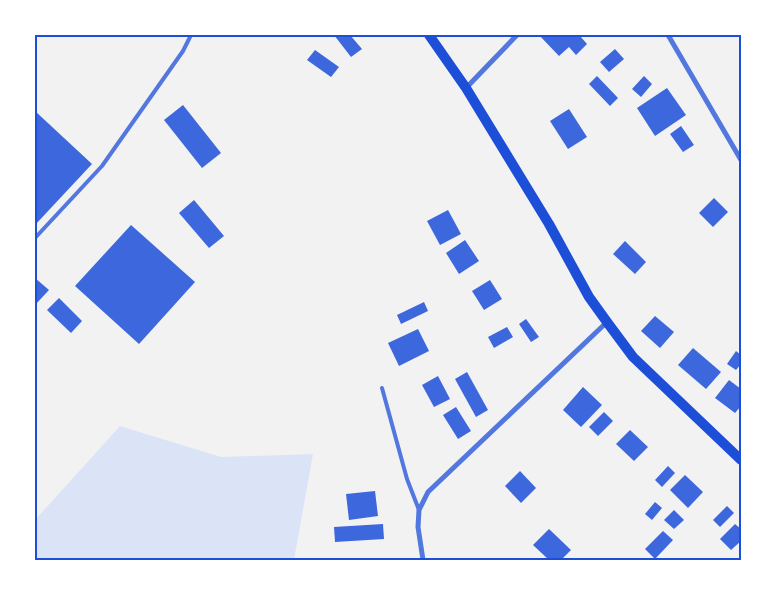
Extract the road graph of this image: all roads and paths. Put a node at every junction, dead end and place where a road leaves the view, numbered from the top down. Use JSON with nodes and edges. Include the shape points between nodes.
{"nodes":[{"id":1,"x":191,"y":35,"type":"edge"},
{"id":2,"x":429,"y":35,"type":"edge"},
{"id":3,"x":517,"y":35,"type":"edge"},
{"id":4,"x":668,"y":35,"type":"edge"},
{"id":5,"x":466,"y":88,"type":"junction"},
{"id":6,"x":741,"y":160,"type":"edge"},
{"id":7,"x":35,"y":238,"type":"edge"},
{"id":8,"x":607,"y":322,"type":"junction"},
{"id":9,"x":382,"y":388,"type":"dead end"},
{"id":10,"x":741,"y":460,"type":"edge"},
{"id":11,"x":419,"y":510,"type":"junction"},
{"id":12,"x":423,"y":560,"type":"edge"}],
"edges":[{"from":1,"to":7,"type":"lane","via":[[102,166]]},
{"from":2,"to":5,"type":"main road"},
{"from":3,"to":5,"type":"street"},
{"from":4,"to":6,"type":"street"},
{"from":5,"to":8,"type":"main road","via":[[589,297]]},
{"from":8,"to":10,"type":"main road","via":[[633,357]]},
{"from":8,"to":11,"type":"street","via":[[428,492]]},
{"from":9,"to":11,"type":"lane"},
{"from":11,"to":12,"type":"street"}]}
